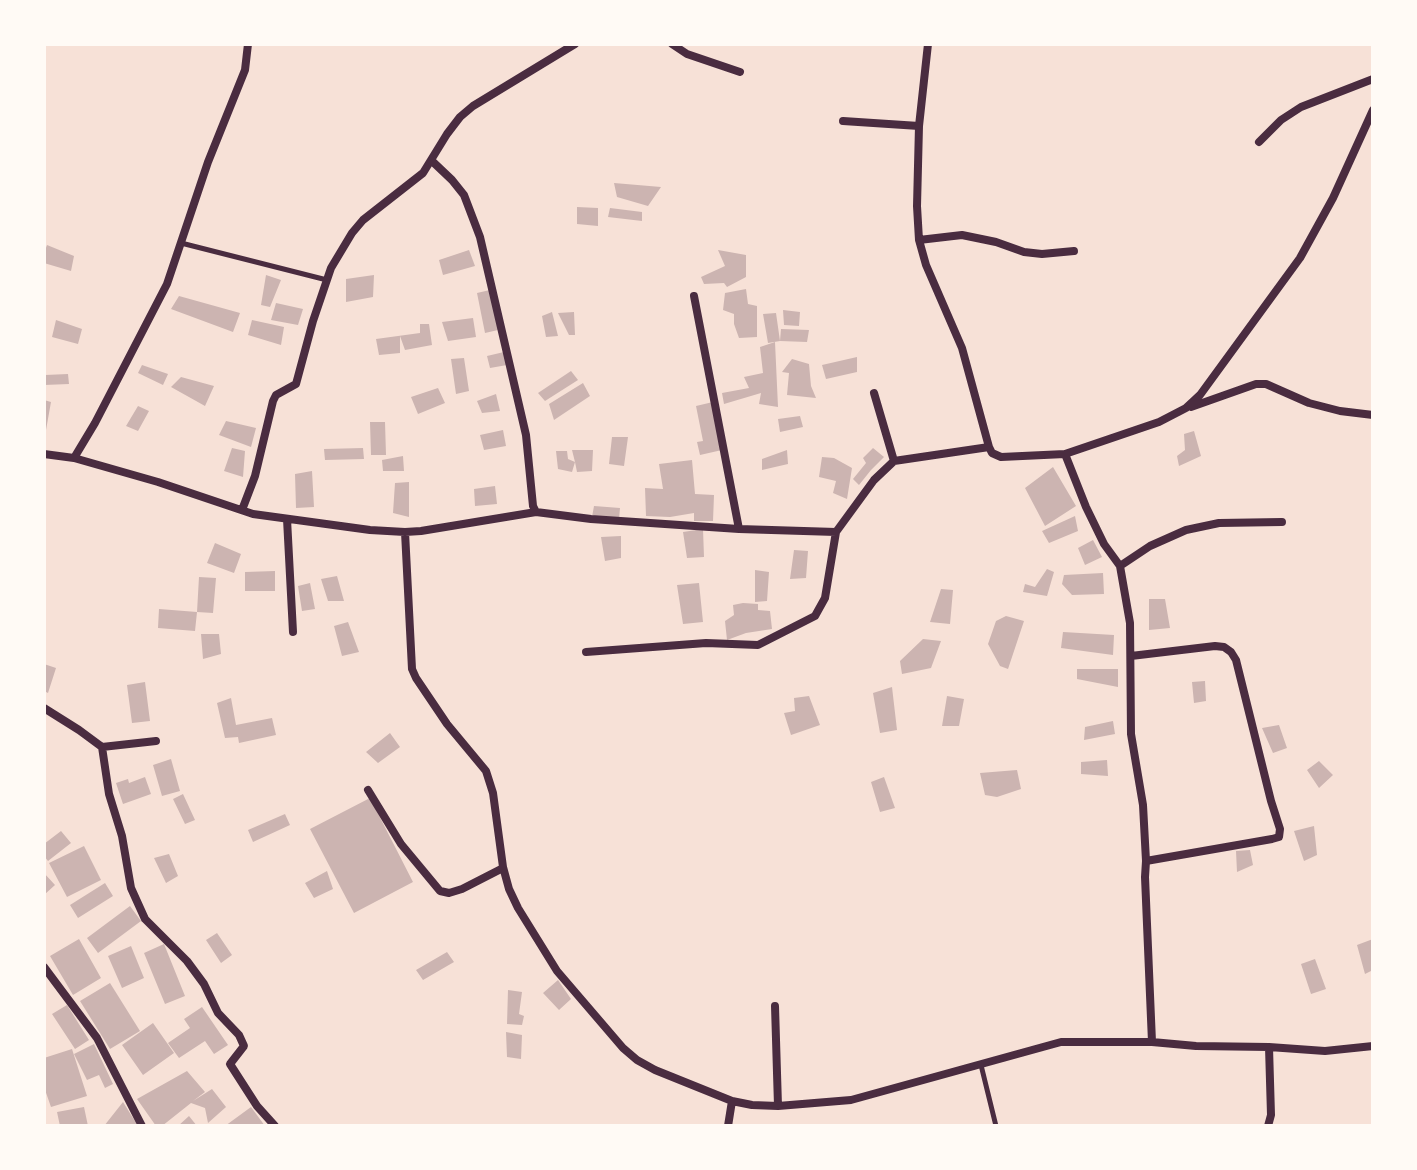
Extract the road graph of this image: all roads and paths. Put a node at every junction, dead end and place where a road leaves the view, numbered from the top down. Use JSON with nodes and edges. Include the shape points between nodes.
{"nodes":[{"id":1,"x":248,"y":44,"type":"edge"},
{"id":2,"x":575,"y":44,"type":"edge"},
{"id":3,"x":672,"y":44,"type":"edge"},
{"id":4,"x":928,"y":44,"type":"edge"},
{"id":5,"x":740,"y":72,"type":"dead end"},
{"id":6,"x":1373,"y":79,"type":"edge"},
{"id":7,"x":1373,"y":110,"type":"edge"},
{"id":8,"x":843,"y":121,"type":"dead end"},
{"id":9,"x":919,"y":126,"type":"junction"},
{"id":10,"x":1259,"y":142,"type":"dead end"},
{"id":11,"x":432,"y":161,"type":"junction"},
{"id":12,"x":919,"y":240,"type":"junction"},
{"id":13,"x":181,"y":243,"type":"junction"},
{"id":14,"x":1074,"y":251,"type":"dead end"},
{"id":15,"x":327,"y":280,"type":"junction"},
{"id":16,"x":694,"y":296,"type":"dead end"},
{"id":17,"x":874,"y":393,"type":"dead end"},
{"id":18,"x":1186,"y":408,"type":"junction"},
{"id":19,"x":1373,"y":415,"type":"edge"},
{"id":20,"x":989,"y":447,"type":"junction"},
{"id":21,"x":44,"y":454,"type":"edge"},
{"id":22,"x":1065,"y":454,"type":"junction"},
{"id":23,"x":74,"y":458,"type":"junction"},
{"id":24,"x":894,"y":461,"type":"junction"},
{"id":25,"x":242,"y":510,"type":"junction"},
{"id":26,"x":536,"y":512,"type":"junction"},
{"id":27,"x":287,"y":519,"type":"junction"},
{"id":28,"x":1282,"y":522,"type":"dead end"},
{"id":29,"x":739,"y":529,"type":"junction"},
{"id":30,"x":405,"y":532,"type":"junction"},
{"id":31,"x":836,"y":532,"type":"junction"},
{"id":32,"x":1120,"y":566,"type":"junction"},
{"id":33,"x":293,"y":632,"type":"dead end"},
{"id":34,"x":586,"y":652,"type":"dead end"},
{"id":35,"x":1131,"y":656,"type":"junction"},
{"id":36,"x":44,"y":708,"type":"edge"},
{"id":37,"x":156,"y":741,"type":"dead end"},
{"id":38,"x":102,"y":747,"type":"junction"},
{"id":39,"x":368,"y":790,"type":"dead end"},
{"id":40,"x":1146,"y":861,"type":"junction"},
{"id":41,"x":503,"y":868,"type":"junction"},
{"id":42,"x":44,"y":967,"type":"edge"},
{"id":43,"x":775,"y":1006,"type":"dead end"},
{"id":44,"x":1152,"y":1042,"type":"junction"},
{"id":45,"x":1373,"y":1046,"type":"edge"},
{"id":46,"x":1269,"y":1047,"type":"junction"},
{"id":47,"x":981,"y":1063,"type":"junction"},
{"id":48,"x":732,"y":1101,"type":"junction"},
{"id":49,"x":778,"y":1106,"type":"junction"},
{"id":50,"x":142,"y":1126,"type":"edge"},
{"id":51,"x":275,"y":1126,"type":"edge"},
{"id":52,"x":728,"y":1126,"type":"edge"},
{"id":53,"x":996,"y":1126,"type":"edge"},
{"id":54,"x":1268,"y":1126,"type":"edge"}],
"edges":[{"from":1,"to":13,"type":"street","via":[[245,70]]},
{"from":2,"to":11,"type":"street","via":[[473,106],[447,134]]},
{"from":3,"to":5,"type":"street"},
{"from":4,"to":9,"type":"street"},
{"from":6,"to":10,"type":"street","via":[[1301,107]]},
{"from":7,"to":18,"type":"street","via":[[1300,258]]},
{"from":8,"to":9,"type":"street"},
{"from":9,"to":12,"type":"street"},
{"from":11,"to":15,"type":"street","via":[[363,220]]},
{"from":11,"to":26,"type":"street","via":[[464,195],[480,237],[526,435]]},
{"from":12,"to":14,"type":"street","via":[[962,235],[1024,252]]},
{"from":12,"to":20,"type":"street","via":[[962,348]]},
{"from":13,"to":15,"type":"lane"},
{"from":13,"to":23,"type":"street","via":[[167,284]]},
{"from":15,"to":25,"type":"street","via":[[296,384],[273,401]]},
{"from":16,"to":29,"type":"street"},
{"from":17,"to":24,"type":"street"},
{"from":18,"to":19,"type":"street","via":[[1266,384],[1309,403]]},
{"from":18,"to":22,"type":"street"},
{"from":20,"to":22,"type":"street","via":[[1001,457]]},
{"from":20,"to":24,"type":"street"},
{"from":21,"to":23,"type":"street"},
{"from":22,"to":32,"type":"street","via":[[1104,544]]},
{"from":23,"to":25,"type":"street"},
{"from":24,"to":31,"type":"street"},
{"from":25,"to":27,"type":"street"},
{"from":26,"to":29,"type":"street"},
{"from":26,"to":30,"type":"street"},
{"from":27,"to":30,"type":"street"},
{"from":27,"to":33,"type":"street"},
{"from":28,"to":32,"type":"street","via":[[1219,523],[1186,530]]},
{"from":29,"to":31,"type":"street"},
{"from":30,"to":41,"type":"street","via":[[412,669],[486,771]]},
{"from":31,"to":34,"type":"street","via":[[825,598],[815,616],[758,645],[706,643]]},
{"from":32,"to":35,"type":"street"},
{"from":35,"to":40,"type":"street","via":[[1131,734]]},
{"from":35,"to":40,"type":"street","via":[[1215,646],[1231,652],[1280,829],[1279,837],[1272,839]]},
{"from":36,"to":38,"type":"street"},
{"from":37,"to":38,"type":"street"},
{"from":38,"to":51,"type":"street","via":[[131,888],[145,919],[187,961],[218,1013],[239,1035],[244,1046],[230,1064]]},
{"from":39,"to":41,"type":"street","via":[[401,844],[440,891],[462,889]]},
{"from":40,"to":44,"type":"street"},
{"from":41,"to":48,"type":"street","via":[[518,908],[557,971],[623,1048],[655,1070]]},
{"from":42,"to":50,"type":"street","via":[[97,1038]]},
{"from":43,"to":49,"type":"street"},
{"from":44,"to":46,"type":"street"},
{"from":44,"to":47,"type":"street","via":[[1061,1042]]},
{"from":45,"to":46,"type":"street","via":[[1325,1051]]},
{"from":46,"to":54,"type":"street"},
{"from":47,"to":49,"type":"street","via":[[851,1100]]},
{"from":47,"to":53,"type":"lane"},
{"from":48,"to":49,"type":"street"},
{"from":48,"to":52,"type":"street"}]}
